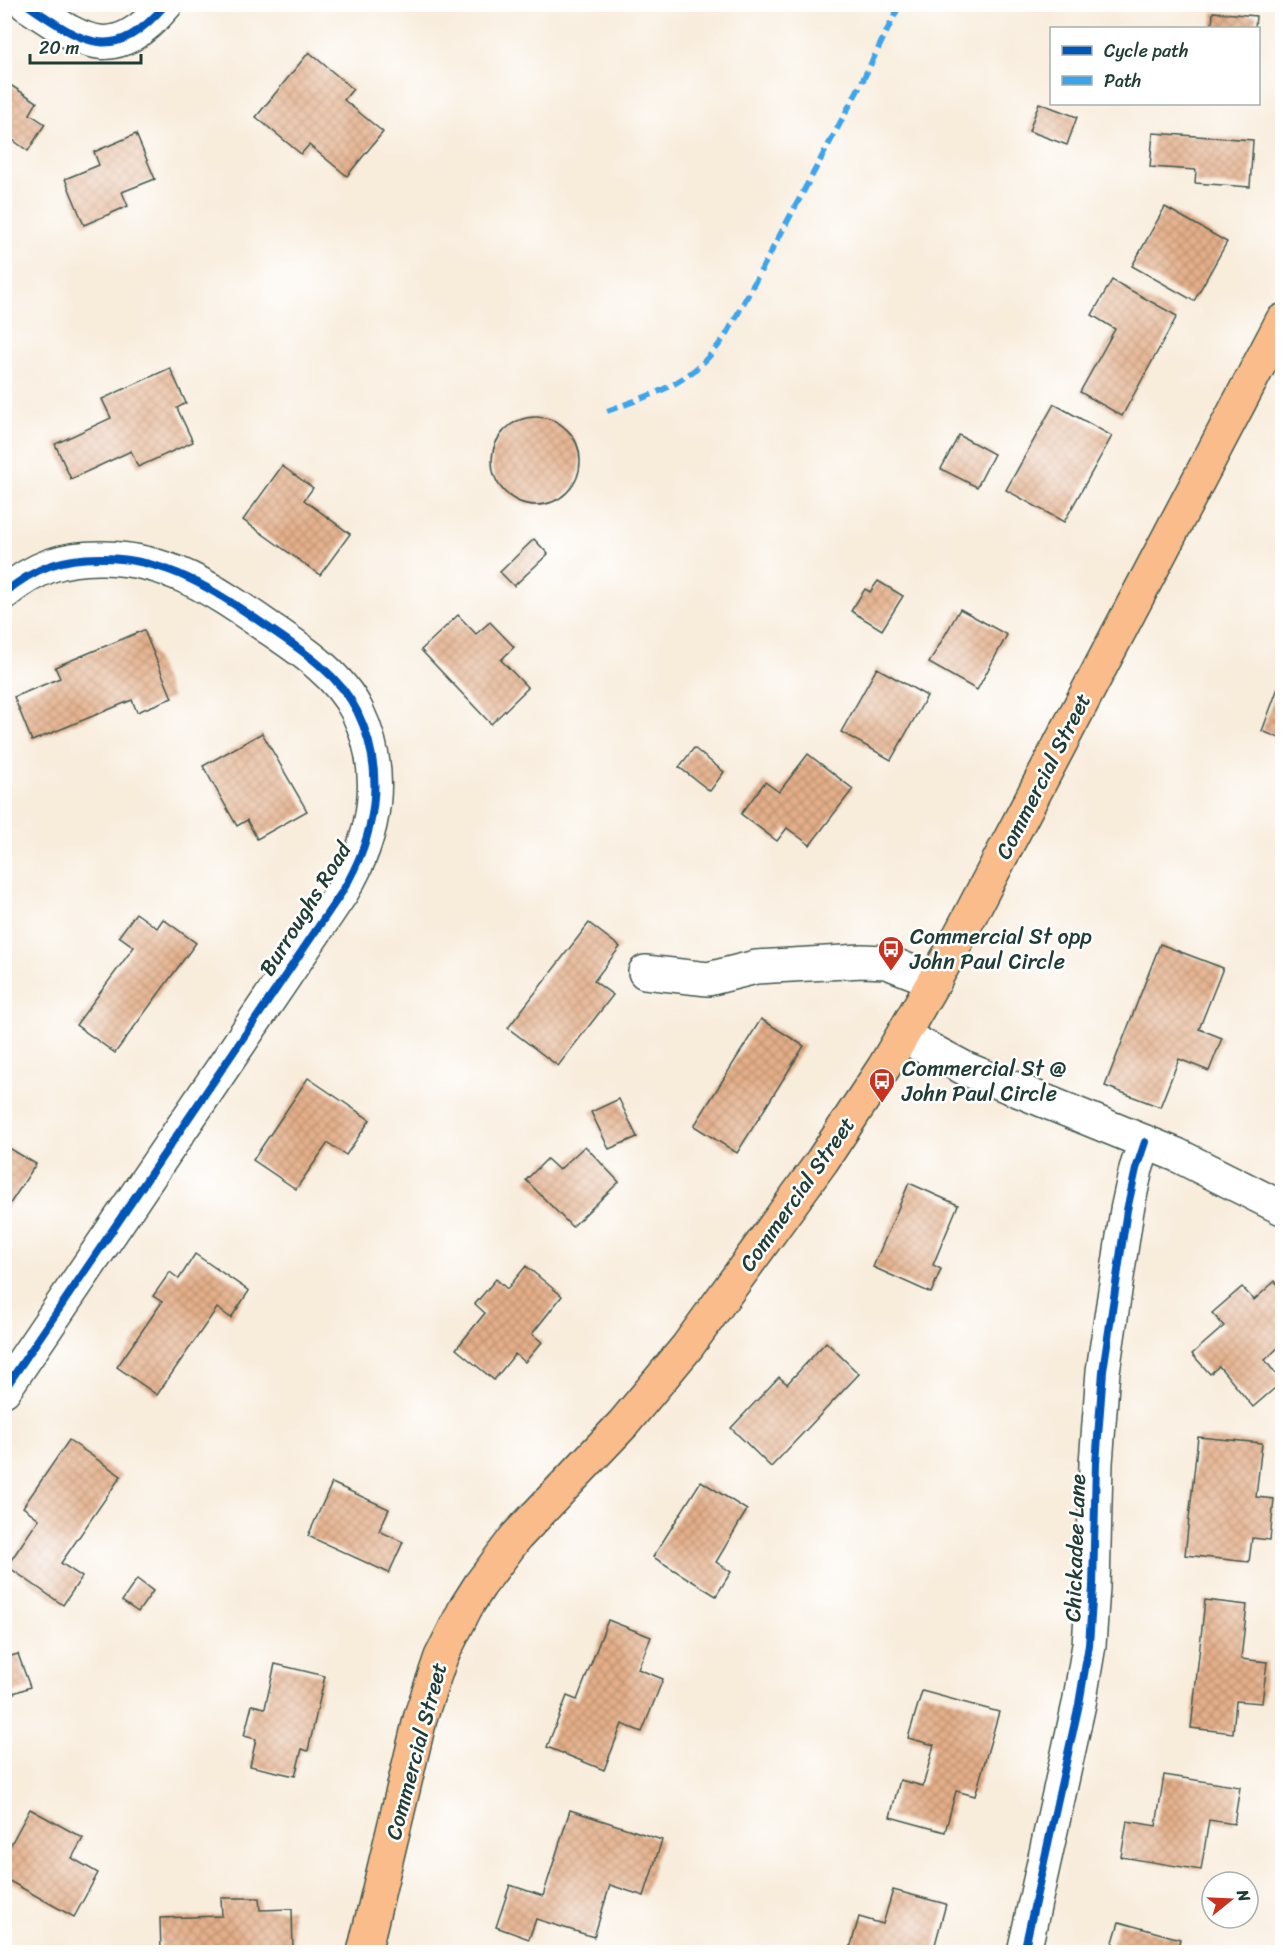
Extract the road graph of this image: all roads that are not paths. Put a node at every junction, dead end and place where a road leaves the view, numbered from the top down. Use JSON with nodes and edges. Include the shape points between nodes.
{"nodes":[{"id":1,"x":26,"y":4,"type":"edge"},
{"id":2,"x":166,"y":4,"type":"edge"},
{"id":3,"x":1282,"y":321,"type":"edge"},
{"id":4,"x":4,"y":593,"type":"edge"},
{"id":5,"x":645,"y":972,"type":"dead end"},
{"id":6,"x":935,"y":981,"type":"junction"},
{"id":7,"x":904,"y":1036,"type":"junction"},
{"id":8,"x":1145,"y":1142,"type":"junction"},
{"id":9,"x":1282,"y":1208,"type":"edge"},
{"id":10,"x":4,"y":1390,"type":"edge"},
{"id":11,"x":364,"y":1953,"type":"edge"},
{"id":12,"x":1023,"y":1953,"type":"edge"}],
"edges":[{"from":1,"to":2,"type":"street","via":[[78,37],[102,43],[139,30]]},
{"from":3,"to":6,"type":"main road","name":"Commercial Street"},
{"from":4,"to":10,"type":"street","name":"Burroughs Road","via":[[39,569],[92,557],[135,559],[198,582],[287,640],[337,682],[357,709],[364,727],[375,788],[370,833],[348,883]]},
{"from":5,"to":6,"type":"street","via":[[708,979],[756,967],[862,961],[887,962]]},
{"from":6,"to":7,"type":"main road","name":"Commercial Street"},
{"from":7,"to":8,"type":"street","via":[[966,1069]]},
{"from":7,"to":11,"type":"main road","name":"Commercial Street","via":[[822,1161],[687,1347],[623,1424],[516,1537],[466,1607],[441,1657],[421,1715]]},
{"from":8,"to":9,"type":"street"},
{"from":8,"to":12,"type":"street","name":"Chickadee Lane","via":[[1126,1210],[1102,1381],[1087,1655]]}]}
